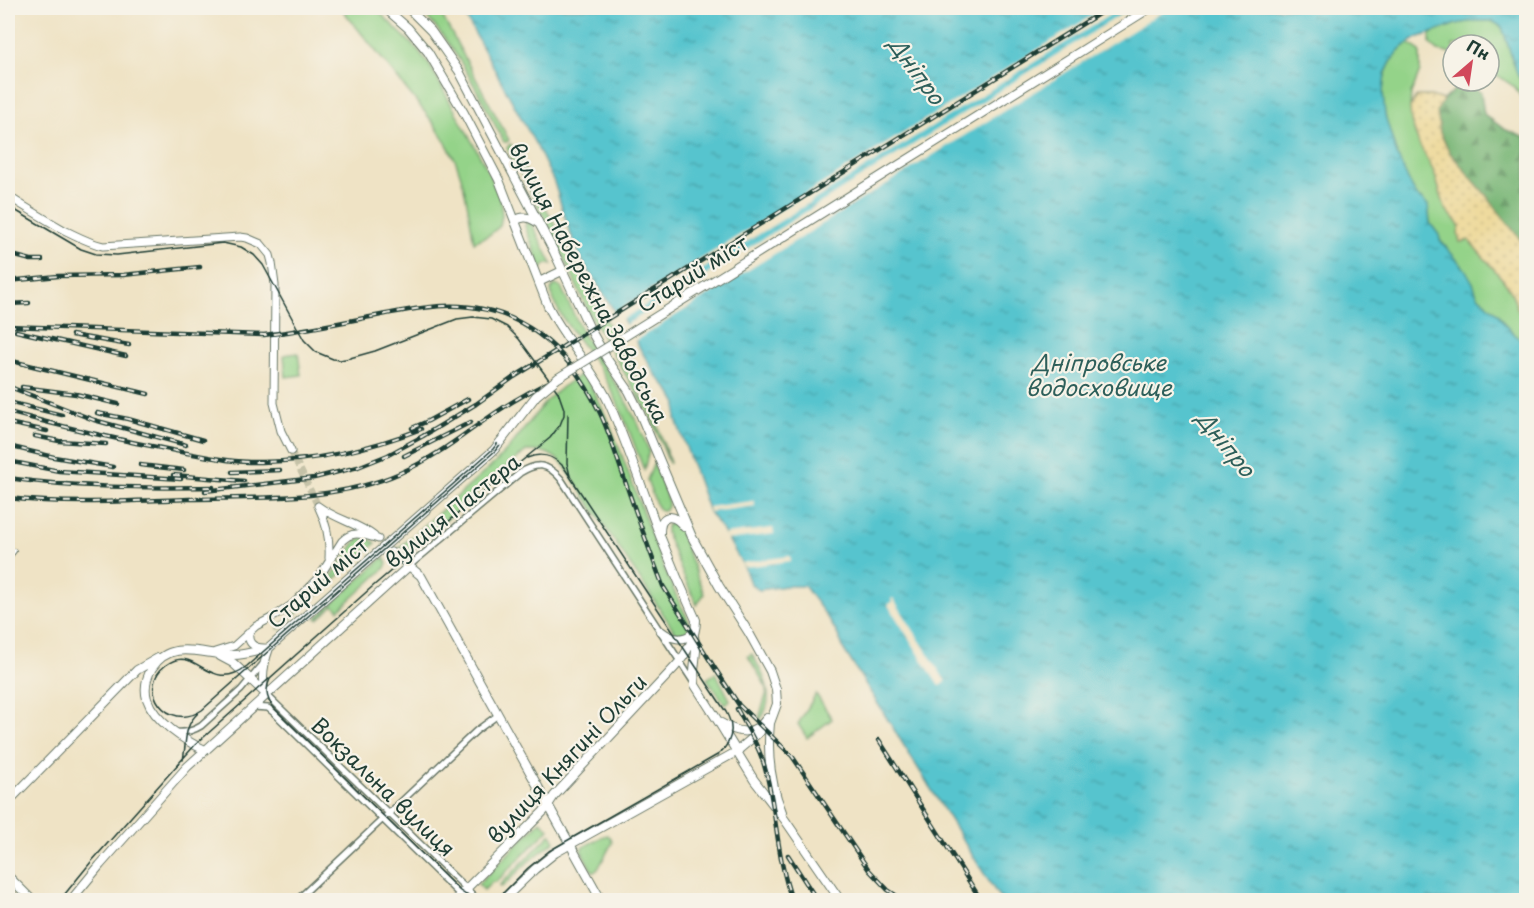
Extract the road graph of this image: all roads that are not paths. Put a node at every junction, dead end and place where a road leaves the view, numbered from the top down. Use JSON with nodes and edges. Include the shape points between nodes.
{"nodes":[{"id":1,"x":385,"y":8,"type":"edge"},
{"id":2,"x":408,"y":8,"type":"edge"},
{"id":3,"x":1150,"y":8,"type":"edge"},
{"id":4,"x":8,"y":196,"type":"edge"},
{"id":5,"x":515,"y":221,"type":"junction"},
{"id":6,"x":540,"y":225,"type":"junction"},
{"id":7,"x":562,"y":271,"type":"junction"},
{"id":8,"x":539,"y":282,"type":"junction"},
{"id":9,"x":291,"y":451,"type":"tunnel mouth"},
{"id":10,"x":660,"y":537,"type":"junction"},
{"id":11,"x":692,"y":537,"type":"junction"},
{"id":12,"x":14,"y":552,"type":"dead end"},
{"id":13,"x":391,"y":552,"type":"dead end"},
{"id":14,"x":8,"y":558,"type":"edge"},
{"id":15,"x":329,"y":561,"type":"junction"},
{"id":16,"x":409,"y":566,"type":"junction"},
{"id":17,"x":661,"y":631,"type":"junction"},
{"id":18,"x":250,"y":632,"type":"junction"},
{"id":19,"x":693,"y":633,"type":"junction"},
{"id":20,"x":269,"y":648,"type":"junction"},
{"id":21,"x":213,"y":653,"type":"junction"},
{"id":22,"x":165,"y":655,"type":"junction"},
{"id":23,"x":265,"y":662,"type":"junction"},
{"id":24,"x":680,"y":662,"type":"junction"},
{"id":25,"x":250,"y":680,"type":"junction"},
{"id":26,"x":695,"y":685,"type":"junction"},
{"id":27,"x":267,"y":695,"type":"junction"},
{"id":28,"x":777,"y":704,"type":"junction"},
{"id":29,"x":253,"y":707,"type":"junction"},
{"id":30,"x":498,"y":715,"type":"junction"},
{"id":31,"x":718,"y":721,"type":"junction"},
{"id":32,"x":770,"y":723,"type":"junction"},
{"id":33,"x":174,"y":732,"type":"junction"},
{"id":34,"x":205,"y":750,"type":"junction"},
{"id":35,"x":736,"y":752,"type":"junction"},
{"id":36,"x":8,"y":802,"type":"edge"},
{"id":37,"x":548,"y":804,"type":"junction"},
{"id":38,"x":390,"y":814,"type":"junction"},
{"id":39,"x":383,"y":820,"type":"junction"},
{"id":40,"x":785,"y":820,"type":"junction"},
{"id":41,"x":569,"y":844,"type":"junction"},
{"id":42,"x":8,"y":876,"type":"edge"},
{"id":43,"x":461,"y":896,"type":"edge"},
{"id":44,"x":32,"y":900,"type":"edge"},
{"id":45,"x":71,"y":900,"type":"edge"},
{"id":46,"x":297,"y":900,"type":"edge"},
{"id":47,"x":478,"y":900,"type":"edge"},
{"id":48,"x":503,"y":900,"type":"edge"},
{"id":49,"x":601,"y":900,"type":"edge"},
{"id":50,"x":840,"y":900,"type":"edge"}],
"edges":[{"from":1,"to":5,"type":"main road","name":"вулиця Набережна Заводська","via":[[419,41],[445,79],[499,180]]},
{"from":2,"to":6,"type":"main road","name":"вулиця Набережна Заводська","via":[[431,31],[459,71]]},
{"from":3,"to":20,"type":"main road","name":"Старий міст","bridge":true,"via":[[558,378],[536,396],[486,457]]},
{"from":4,"to":9,"type":"street","via":[[66,231],[103,246],[240,237],[261,244],[270,255],[274,278],[274,403]]},
{"from":5,"to":6,"type":"main road","via":[[523,217]]},
{"from":5,"to":8,"type":"main road","name":"вулиця Набережна Заводська"},
{"from":6,"to":7,"type":"main road","name":"вулиця Набережна Заводська"},
{"from":7,"to":8,"type":"main road"},
{"from":7,"to":11,"type":"main road","name":"вулиця Набережна Заводська","via":[[607,359],[638,409]]},
{"from":8,"to":10,"type":"main road","name":"вулиця Набережна Заводська","via":[[554,317],[608,401]]},
{"from":10,"to":11,"type":"main road","via":[[662,521],[671,516]]},
{"from":10,"to":19,"type":"main road","name":"вулиця Набережна Заводська","via":[[696,620]]},
{"from":11,"to":28,"type":"main road","name":"вулиця Набережна Заводська","via":[[770,671]]},
{"from":12,"to":14,"type":"street"},
{"from":13,"to":16,"type":"street"},
{"from":15,"to":15,"type":"street","via":[[327,530],[318,506],[378,539],[346,536]]},
{"from":15,"to":18,"type":"street","via":[[301,597]]},
{"from":16,"to":17,"type":"street","name":"вулиця Пастера","via":[[520,473],[537,465],[546,466],[561,479]]},
{"from":16,"to":27,"type":"main road","name":"вулиця Пастера"},
{"from":16,"to":30,"type":"main road","via":[[421,576]]},
{"from":17,"to":19,"type":"main road","via":[[678,639]]},
{"from":17,"to":24,"type":"street","name":"вулиця Пастера"},
{"from":18,"to":20,"type":"street","via":[[250,643],[256,648]]},
{"from":18,"to":21,"type":"street","via":[[234,646]]},
{"from":19,"to":24,"type":"main road","name":"вулиця Княгині Ольги"},
{"from":19,"to":26,"type":"main road","name":"вулиця Набережна Заводська"},
{"from":20,"to":21,"type":"main road","via":[[244,655]]},
{"from":20,"to":23,"type":"main road"},
{"from":21,"to":22,"type":"main road","via":[[186,650]]},
{"from":21,"to":25,"type":"main road","via":[[233,663]]},
{"from":22,"to":33,"type":"main road","via":[[150,671],[146,691],[157,716]]},
{"from":22,"to":36,"type":"main road","via":[[137,670]]},
{"from":23,"to":25,"type":"street"},
{"from":23,"to":27,"type":"main road","via":[[263,685]]},
{"from":24,"to":26,"type":"street","name":"вулиця Пастера"},
{"from":24,"to":37,"type":"main road","name":"вулиця Княгині Ольги"},
{"from":25,"to":27,"type":"main road"},
{"from":25,"to":33,"type":"street","via":[[201,726]]},
{"from":26,"to":31,"type":"main road"},
{"from":27,"to":29,"type":"main road","name":"вулиця Пастера"},
{"from":27,"to":38,"type":"street","name":"Вокзальна вулиця"},
{"from":28,"to":31,"type":"main road","via":[[765,721],[749,731],[732,729]]},
{"from":28,"to":32,"type":"main road"},
{"from":29,"to":34,"type":"main road","name":"вулиця Пастера"},
{"from":29,"to":39,"type":"street","name":"Вокзальна вулиця","via":[[268,708],[274,713]]},
{"from":30,"to":37,"type":"main road"},
{"from":30,"to":38,"type":"street","via":[[476,731]]},
{"from":31,"to":35,"type":"main road"},
{"from":32,"to":35,"type":"main road"},
{"from":32,"to":40,"type":"main road","via":[[770,771]]},
{"from":33,"to":34,"type":"main road"},
{"from":34,"to":45,"type":"main road"},
{"from":35,"to":40,"type":"main road"},
{"from":35,"to":41,"type":"main road"},
{"from":37,"to":41,"type":"main road"},
{"from":37,"to":43,"type":"main road","name":"вулиця Княгині Ольги"},
{"from":38,"to":39,"type":"street"},
{"from":38,"to":43,"type":"street","name":"Вокзальна вулиця"},
{"from":39,"to":43,"type":"street","name":"Вокзальна вулиця"},
{"from":39,"to":46,"type":"street"},
{"from":40,"to":50,"type":"main road"},
{"from":41,"to":48,"type":"main road"},
{"from":41,"to":49,"type":"main road"},
{"from":42,"to":44,"type":"main road"},
{"from":43,"to":47,"type":"street","name":"Вокзальна вулиця"}]}
